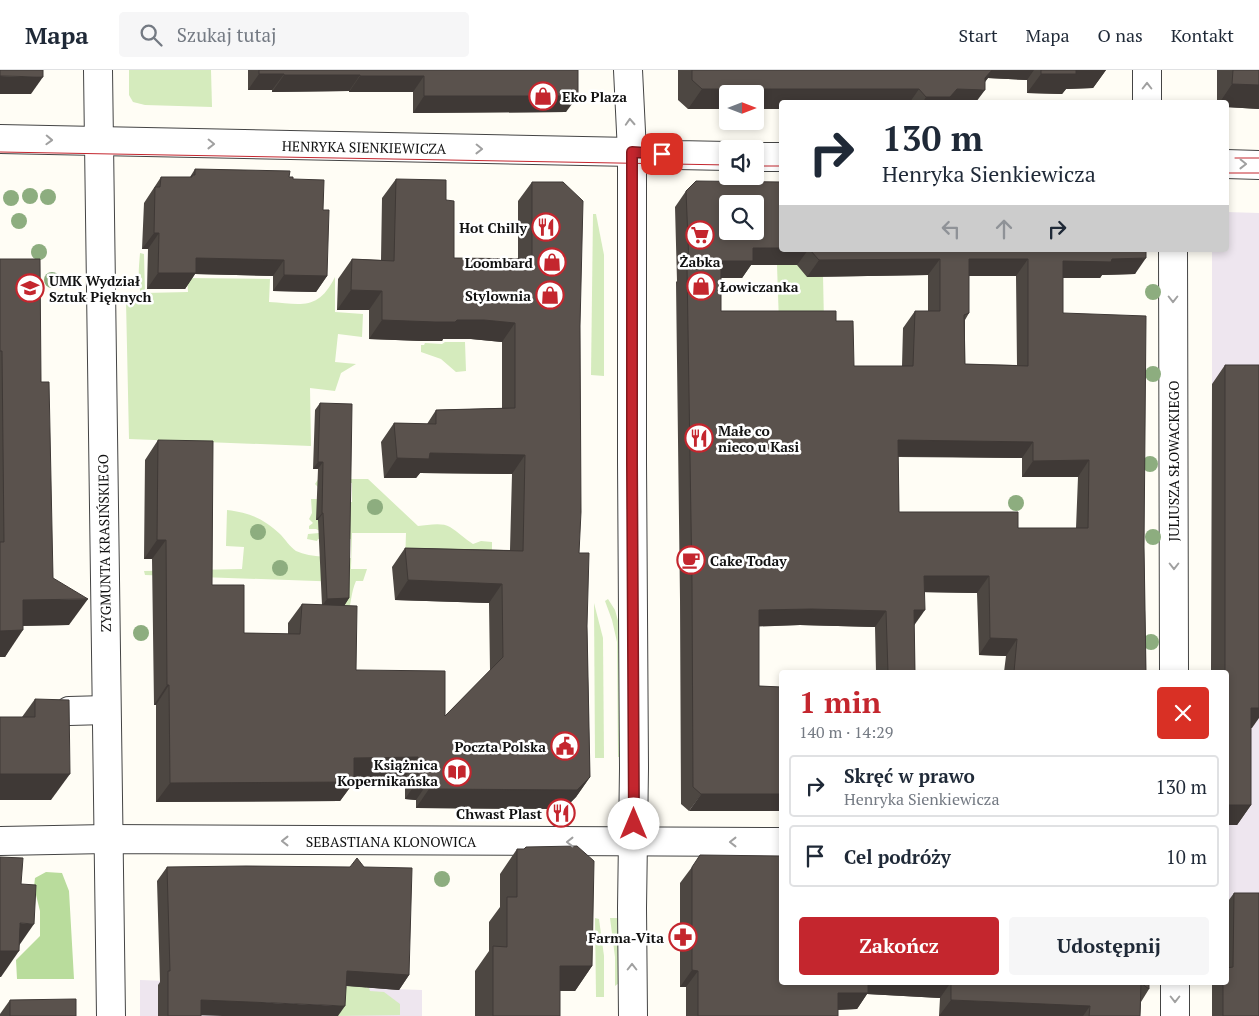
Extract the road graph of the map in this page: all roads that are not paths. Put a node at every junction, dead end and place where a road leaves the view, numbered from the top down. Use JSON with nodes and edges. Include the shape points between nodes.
{"nodes":[{"id":1,"x":98,"y":70,"type":"edge"},
{"id":2,"x":628,"y":70,"type":"edge"},
{"id":3,"x":1147,"y":70,"type":"edge"},
{"id":4,"x":1147,"y":100,"type":"edge"},
{"id":5,"x":0,"y":139,"type":"edge"},
{"id":6,"x":99,"y":141,"type":"junction"},
{"id":7,"x":632,"y":152,"type":"junction"},
{"id":8,"x":719,"y":156,"type":"edge"},
{"id":9,"x":764,"y":156,"type":"edge"},
{"id":10,"x":779,"y":157,"type":"edge"},
{"id":11,"x":1229,"y":164,"type":"edge"},
{"id":12,"x":1259,"y":165,"type":"edge"},
{"id":13,"x":1173,"y":252,"type":"edge"},
{"id":14,"x":1174,"y":670,"type":"edge"},
{"id":15,"x":106,"y":710,"type":"junction"},
{"id":16,"x":69,"y":711,"type":"edge"},
{"id":17,"x":107,"y":839,"type":"junction"},
{"id":18,"x":0,"y":841,"type":"edge"},
{"id":19,"x":634,"y":842,"type":"junction"},
{"id":20,"x":779,"y":842,"type":"edge"},
{"id":21,"x":1175,"y":985,"type":"edge"},
{"id":22,"x":108,"y":1010,"type":"edge"},
{"id":23,"x":633,"y":1016,"type":"edge"},
{"id":24,"x":1175,"y":1016,"type":"edge"}],
"edges":[{"from":1,"to":6,"type":"street","name":"ZYGMUNTA KRASIŃSKIEGO"},
{"from":7,"to":2,"type":"street","one_way":true},
{"from":4,"to":3,"type":"street","one_way":true},
{"from":5,"to":6,"type":"street","name":"HENRYKA SIENKIEWICZA","one_way":true},
{"from":6,"to":7,"type":"street","name":"HENRYKA SIENKIEWICZA","one_way":true},
{"from":6,"to":15,"type":"street","name":"ZYGMUNTA KRASIŃSKIEGO"},
{"from":7,"to":8,"type":"street","name":"HENRYKA SIENKIEWICZA"},
{"from":7,"to":19,"type":"street"},
{"from":9,"to":10,"type":"street"},
{"from":11,"to":12,"type":"street","one_way":true},
{"from":13,"to":14,"type":"street","name":"JULIUSZA SŁOWACKIEGO","one_way":true},
{"from":15,"to":16,"type":"street"},
{"from":15,"to":17,"type":"street","name":"ZYGMUNTA KRASIŃSKIEGO"},
{"from":17,"to":18,"type":"street","name":"SEBASTIANA KLONOWICA"},
{"from":19,"to":17,"type":"street","name":"SEBASTIANA KLONOWICA","one_way":true},
{"from":17,"to":22,"type":"street","name":"ZYGMUNTA KRASIŃSKIEGO"},
{"from":20,"to":19,"type":"street","name":"SEBASTIANA KLONOWICA","one_way":true},
{"from":23,"to":19,"type":"street","one_way":true},
{"from":21,"to":24,"type":"street","one_way":true}]}
